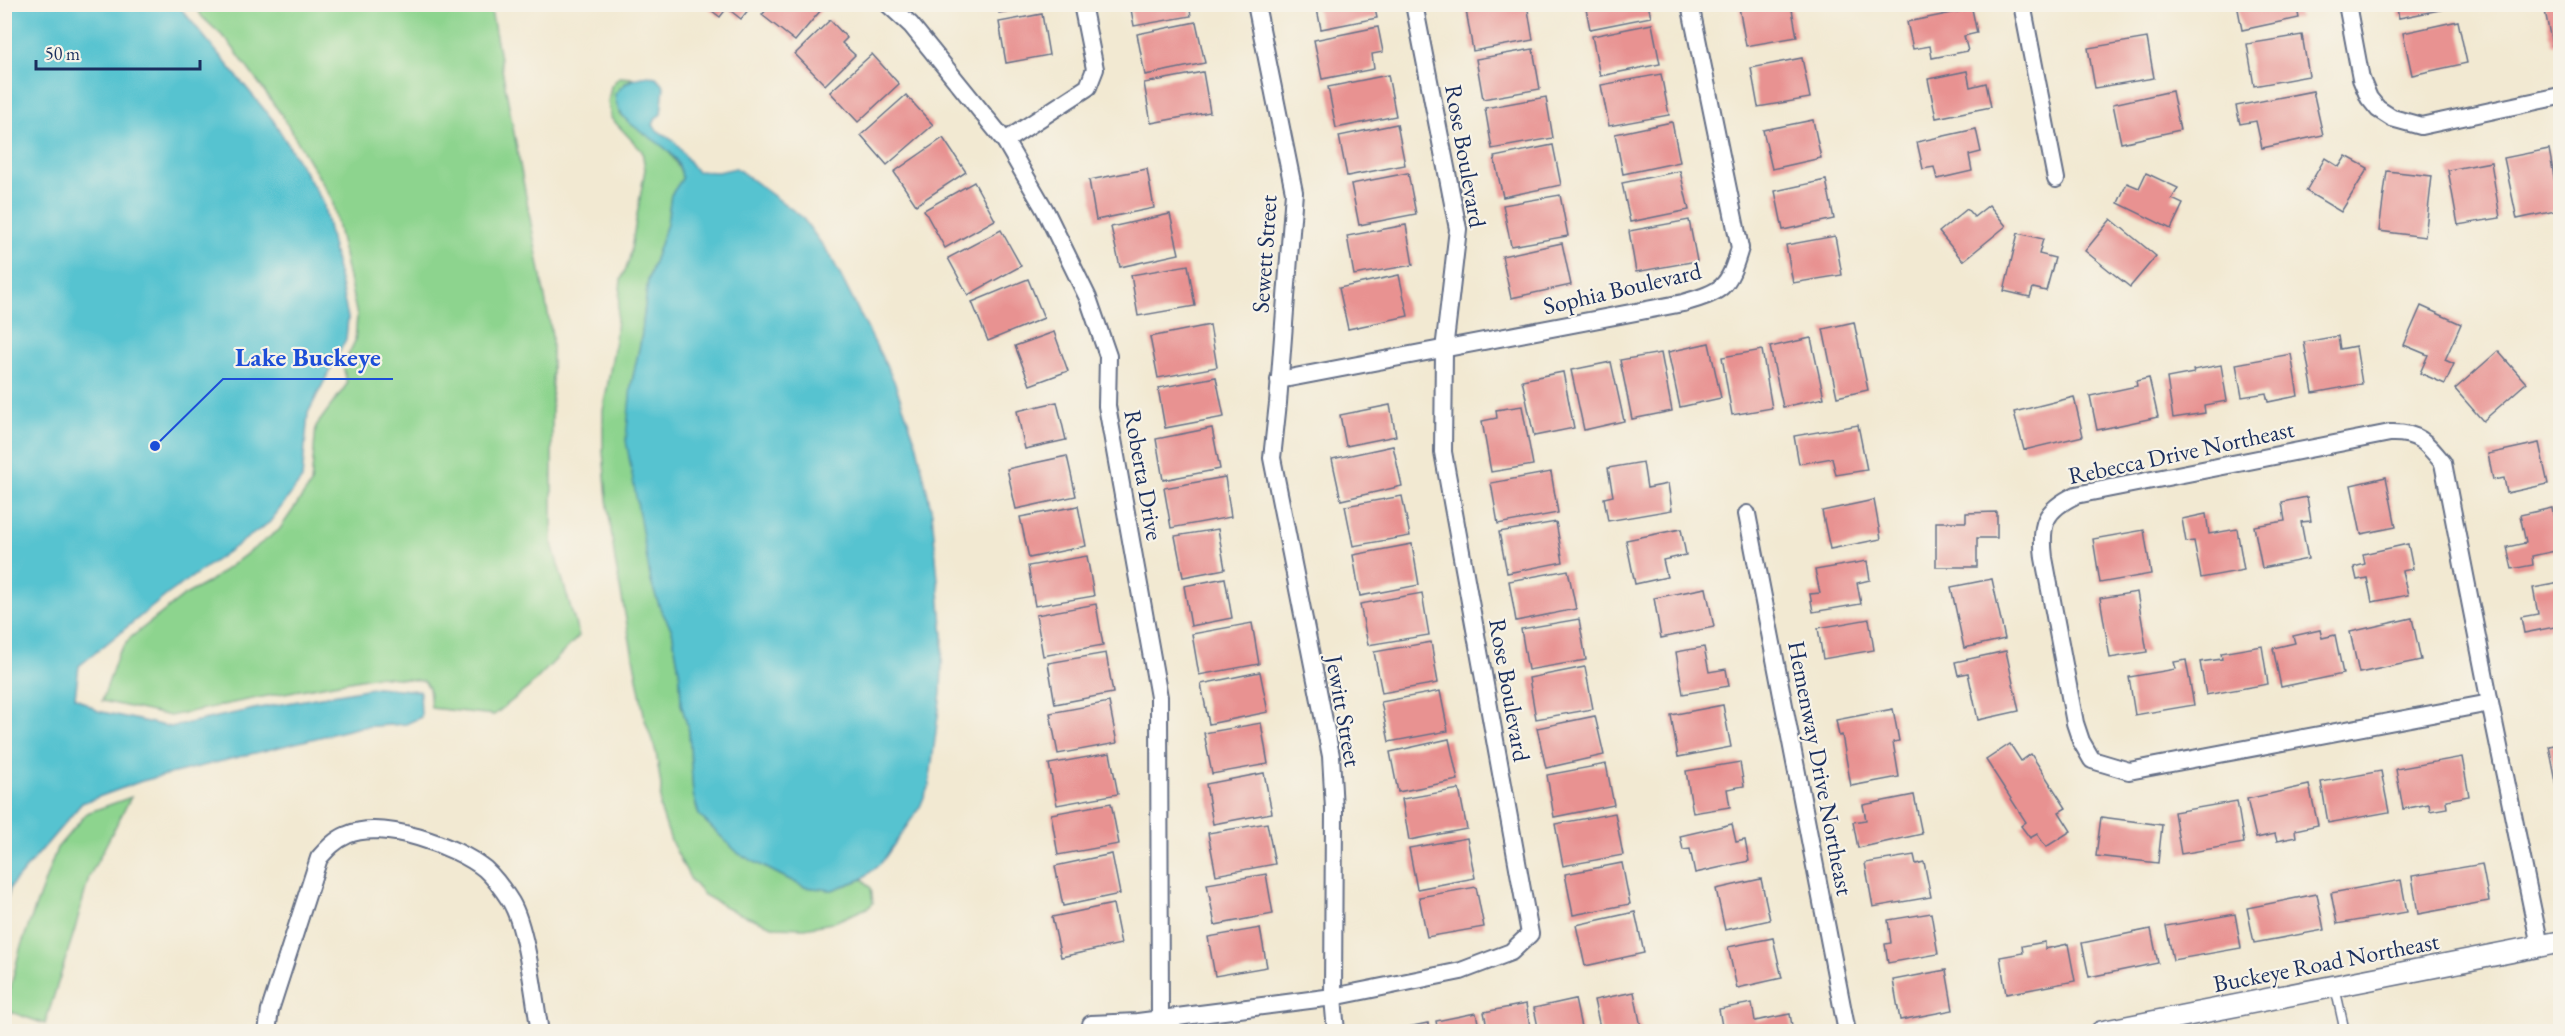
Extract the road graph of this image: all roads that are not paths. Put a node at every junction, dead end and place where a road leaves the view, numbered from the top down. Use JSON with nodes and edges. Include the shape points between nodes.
{"nodes":[{"id":1,"x":888,"y":4,"type":"edge"},
{"id":2,"x":1083,"y":4,"type":"edge"},
{"id":3,"x":1256,"y":4,"type":"edge"},
{"id":4,"x":1414,"y":4,"type":"edge"},
{"id":5,"x":1690,"y":4,"type":"edge"},
{"id":6,"x":2022,"y":4,"type":"edge"},
{"id":7,"x":2347,"y":4,"type":"edge"},
{"id":8,"x":2560,"y":96,"type":"edge"},
{"id":9,"x":1005,"y":141,"type":"junction"},
{"id":10,"x":2056,"y":179,"type":"dead end"},
{"id":11,"x":1444,"y":350,"type":"junction"},
{"id":12,"x":1279,"y":380,"type":"junction"},
{"id":13,"x":1278,"y":403,"type":"joint"},
{"id":14,"x":1748,"y":514,"type":"dead end"},
{"id":15,"x":2490,"y":704,"type":"junction"},
{"id":16,"x":2550,"y":944,"type":"edge"},
{"id":17,"x":2335,"y":987,"type":"junction"},
{"id":18,"x":1333,"y":997,"type":"junction"},
{"id":19,"x":1160,"y":1019,"type":"junction"},
{"id":20,"x":1090,"y":1024,"type":"dead end"},
{"id":21,"x":267,"y":1032,"type":"edge"},
{"id":22,"x":540,"y":1032,"type":"edge"},
{"id":23,"x":1336,"y":1032,"type":"edge"},
{"id":24,"x":1847,"y":1032,"type":"edge"},
{"id":25,"x":2101,"y":1032,"type":"edge"},
{"id":26,"x":2344,"y":1032,"type":"edge"}],
"edges":[{"from":1,"to":9,"type":"street","name":"Roberta Drive","via":[[911,24]]},
{"from":2,"to":9,"type":"street","via":[[1095,69],[1088,87]]},
{"from":3,"to":12,"type":"street","name":"Sewett Street","via":[[1294,192]]},
{"from":4,"to":11,"type":"street","name":"Rose Boulevard","via":[[1458,229]]},
{"from":5,"to":11,"type":"street","name":"Sophia Boulevard","via":[[1740,248],[1732,275],[1715,293],[1683,303]]},
{"from":6,"to":10,"type":"street"},
{"from":7,"to":8,"type":"street","via":[[2361,79],[2369,98],[2392,118],[2421,126]]},
{"from":9,"to":19,"type":"street","name":"Roberta Drive","via":[[1045,210],[1088,298],[1108,356],[1107,406],[1159,698]]},
{"from":11,"to":12,"type":"street","name":"Sophia Boulevard"},
{"from":11,"to":18,"type":"street","name":"Rose Boulevard","via":[[1443,452],[1530,933],[1511,952],[1461,971]]},
{"from":12,"to":13,"type":"street","name":"Sewett Street"},
{"from":13,"to":18,"type":"street","name":"Jewitt Street","via":[[1272,458],[1331,756]]},
{"from":14,"to":24,"type":"street","name":"Hemenway Drive Northeast"},
{"from":15,"to":15,"type":"street","name":"Rebecca Drive Northeast","via":[[2443,463],[2427,443],[2408,433],[2391,433],[2076,495],[2060,502],[2046,517],[2044,558],[2075,723],[2092,760],[2129,771]]},
{"from":15,"to":16,"type":"street","name":"Rebecca Drive Northeast"},
{"from":16,"to":17,"type":"street","name":"Buckeye Road Northeast"},
{"from":17,"to":25,"type":"street","name":"Buckeye Road Northeast"},
{"from":17,"to":26,"type":"lane"},
{"from":18,"to":19,"type":"street","name":"Rose Boulevard"},
{"from":18,"to":23,"type":"street","name":"Jewitt Street"},
{"from":19,"to":20,"type":"street","name":"Rose Boulevard"},
{"from":21,"to":22,"type":"street","via":[[270,1010],[319,858],[330,845],[347,835],[370,830],[426,841],[468,857],[499,885],[519,921]]}]}
